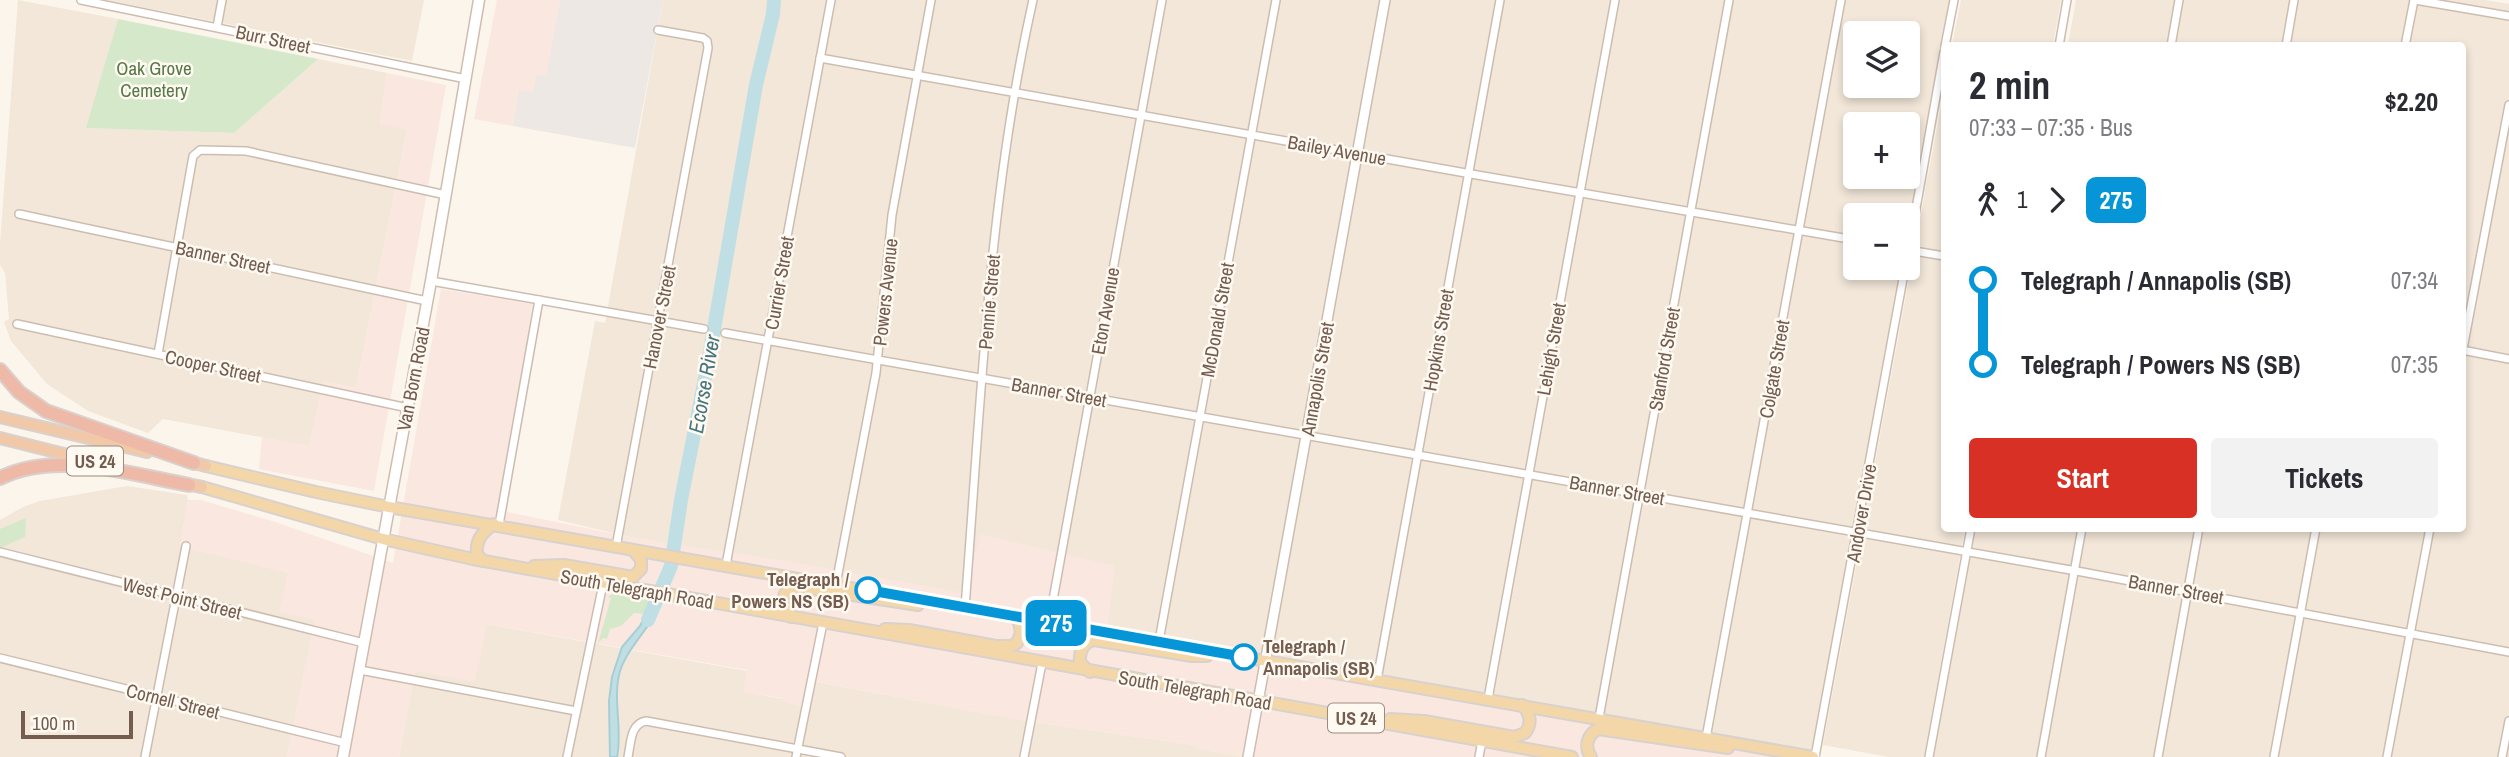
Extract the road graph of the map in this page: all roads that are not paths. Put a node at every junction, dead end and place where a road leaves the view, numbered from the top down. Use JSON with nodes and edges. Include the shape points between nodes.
{"nodes":[{"id":1,"x":81,"y":0,"type":"edge"},
{"id":2,"x":222,"y":0,"type":"edge"},
{"id":3,"x":479,"y":0,"type":"edge"},
{"id":4,"x":831,"y":0,"type":"edge"},
{"id":5,"x":930,"y":0,"type":"edge"},
{"id":6,"x":1033,"y":0,"type":"edge"},
{"id":7,"x":1162,"y":0,"type":"edge"},
{"id":8,"x":1276,"y":0,"type":"edge"},
{"id":9,"x":1385,"y":0,"type":"edge"},
{"id":10,"x":1500,"y":0,"type":"edge"},
{"id":11,"x":1615,"y":0,"type":"edge"},
{"id":12,"x":1729,"y":0,"type":"edge"},
{"id":13,"x":1841,"y":0,"type":"edge"},
{"id":14,"x":1954,"y":0,"type":"edge"},
{"id":15,"x":2067,"y":0,"type":"edge"},
{"id":16,"x":2179,"y":0,"type":"edge"},
{"id":17,"x":2294,"y":0,"type":"edge"},
{"id":18,"x":2414,"y":0,"type":"edge"},
{"id":19,"x":2509,"y":16,"type":"edge"},
{"id":20,"x":217,"y":27,"type":"junction"},
{"id":21,"x":658,"y":30,"type":"dead end"},
{"id":22,"x":1946,"y":42,"type":"edge"},
{"id":23,"x":2060,"y":42,"type":"edge"},
{"id":24,"x":2172,"y":42,"type":"edge"},
{"id":25,"x":2287,"y":42,"type":"edge"},
{"id":26,"x":2406,"y":42,"type":"edge"},
{"id":27,"x":820,"y":58,"type":"junction"},
{"id":28,"x":1941,"y":69,"type":"edge"},
{"id":29,"x":917,"y":75,"type":"junction"},
{"id":30,"x":466,"y":79,"type":"junction"},
{"id":31,"x":1015,"y":93,"type":"junction"},
{"id":32,"x":2509,"y":105,"type":"edge"},
{"id":33,"x":1141,"y":116,"type":"junction"},
{"id":34,"x":1251,"y":134,"type":"junction"},
{"id":35,"x":1358,"y":154,"type":"junction"},
{"id":36,"x":1468,"y":174,"type":"junction"},
{"id":37,"x":1579,"y":192,"type":"junction"},
{"id":38,"x":446,"y":195,"type":"junction"},
{"id":39,"x":1917,"y":203,"type":"edge"},
{"id":40,"x":1690,"y":211,"type":"junction"},
{"id":41,"x":19,"y":214,"type":"dead end"},
{"id":42,"x":1800,"y":229,"type":"junction"},
{"id":43,"x":1843,"y":238,"type":"edge"},
{"id":44,"x":177,"y":247,"type":"junction"},
{"id":45,"x":1920,"y":253,"type":"edge"},
{"id":46,"x":1941,"y":256,"type":"edge"},
{"id":47,"x":1903,"y":280,"type":"edge"},
{"id":48,"x":431,"y":281,"type":"junction"},
{"id":49,"x":539,"y":300,"type":"junction"},
{"id":50,"x":427,"y":301,"type":"junction"},
{"id":51,"x":658,"y":322,"type":"junction"},
{"id":52,"x":17,"y":324,"type":"dead end"},
{"id":53,"x":704,"y":329,"type":"dead end"},
{"id":54,"x":2466,"y":330,"type":"edge"},
{"id":55,"x":725,"y":333,"type":"dead end"},
{"id":56,"x":769,"y":341,"type":"junction"},
{"id":57,"x":2466,"y":352,"type":"edge"},
{"id":58,"x":158,"y":354,"type":"junction"},
{"id":59,"x":878,"y":359,"type":"junction"},
{"id":60,"x":2509,"y":359,"type":"edge"},
{"id":61,"x":0,"y":370,"type":"edge"},
{"id":62,"x":983,"y":379,"type":"junction"},
{"id":63,"x":1090,"y":397,"type":"junction"},
{"id":64,"x":408,"y":408,"type":"junction"},
{"id":65,"x":0,"y":417,"type":"edge"},
{"id":66,"x":1200,"y":417,"type":"junction"},
{"id":67,"x":1307,"y":435,"type":"junction"},
{"id":68,"x":0,"y":438,"type":"edge"},
{"id":69,"x":1417,"y":455,"type":"junction"},
{"id":70,"x":200,"y":464,"type":"junction"},
{"id":71,"x":1529,"y":474,"type":"junction"},
{"id":72,"x":0,"y":478,"type":"edge"},
{"id":73,"x":196,"y":486,"type":"junction"},
{"id":74,"x":1640,"y":494,"type":"junction"},
{"id":75,"x":389,"y":507,"type":"junction"},
{"id":76,"x":1747,"y":513,"type":"junction"},
{"id":77,"x":496,"y":524,"type":"junction"},
{"id":78,"x":1970,"y":532,"type":"edge"},
{"id":79,"x":2081,"y":532,"type":"edge"},
{"id":80,"x":2198,"y":532,"type":"edge"},
{"id":81,"x":2315,"y":532,"type":"edge"},
{"id":82,"x":2429,"y":532,"type":"edge"},
{"id":83,"x":1857,"y":533,"type":"junction"},
{"id":84,"x":383,"y":539,"type":"junction"},
{"id":85,"x":186,"y":546,"type":"dead end"},
{"id":86,"x":616,"y":547,"type":"junction"},
{"id":87,"x":633,"y":550,"type":"junction"},
{"id":88,"x":0,"y":552,"type":"edge"},
{"id":89,"x":1967,"y":552,"type":"junction"},
{"id":90,"x":483,"y":561,"type":"junction"},
{"id":91,"x":726,"y":565,"type":"junction"},
{"id":92,"x":514,"y":567,"type":"junction"},
{"id":93,"x":2074,"y":571,"type":"junction"},
{"id":94,"x":603,"y":584,"type":"junction"},
{"id":95,"x":836,"y":584,"type":"junction"},
{"id":96,"x":2188,"y":591,"type":"junction"},
{"id":97,"x":176,"y":596,"type":"junction"},
{"id":98,"x":948,"y":604,"type":"junction"},
{"id":99,"x":965,"y":607,"type":"junction"},
{"id":100,"x":2300,"y":612,"type":"junction"},
{"id":101,"x":1013,"y":615,"type":"junction"},
{"id":102,"x":792,"y":617,"type":"junction"},
{"id":103,"x":1049,"y":622,"type":"junction"},
{"id":104,"x":823,"y":623,"type":"junction"},
{"id":105,"x":867,"y":631,"type":"junction"},
{"id":106,"x":2410,"y":633,"type":"junction"},
{"id":107,"x":1159,"y":641,"type":"junction"},
{"id":108,"x":364,"y":643,"type":"junction"},
{"id":109,"x":2509,"y":652,"type":"edge"},
{"id":110,"x":1236,"y":655,"type":"junction"},
{"id":111,"x":0,"y":658,"type":"edge"},
{"id":112,"x":1266,"y":660,"type":"junction"},
{"id":113,"x":1042,"y":663,"type":"junction"},
{"id":114,"x":360,"y":670,"type":"junction"},
{"id":115,"x":1090,"y":672,"type":"junction"},
{"id":116,"x":1377,"y":680,"type":"junction"},
{"id":117,"x":156,"y":696,"type":"junction"},
{"id":118,"x":1488,"y":699,"type":"junction"},
{"id":119,"x":1259,"y":702,"type":"junction"},
{"id":120,"x":1522,"y":705,"type":"junction"},
{"id":121,"x":576,"y":711,"type":"junction"},
{"id":122,"x":1599,"y":718,"type":"junction"},
{"id":123,"x":1363,"y":720,"type":"junction"},
{"id":124,"x":2509,"y":722,"type":"edge"},
{"id":125,"x":1706,"y":738,"type":"junction"},
{"id":126,"x":1482,"y":741,"type":"junction"},
{"id":127,"x":346,"y":743,"type":"junction"},
{"id":128,"x":1752,"y":746,"type":"junction"},
{"id":129,"x":797,"y":753,"type":"edge"},
{"id":130,"x":145,"y":757,"type":"edge"},
{"id":131,"x":343,"y":757,"type":"edge"},
{"id":132,"x":567,"y":757,"type":"edge"},
{"id":133,"x":628,"y":757,"type":"edge"},
{"id":134,"x":841,"y":757,"type":"edge"},
{"id":135,"x":1024,"y":757,"type":"edge"},
{"id":136,"x":1248,"y":757,"type":"edge"},
{"id":137,"x":1479,"y":757,"type":"edge"},
{"id":138,"x":1572,"y":757,"type":"edge"},
{"id":139,"x":1591,"y":757,"type":"edge"},
{"id":140,"x":1814,"y":757,"type":"edge"},
{"id":141,"x":1929,"y":757,"type":"edge"},
{"id":142,"x":2041,"y":757,"type":"edge"},
{"id":143,"x":2158,"y":757,"type":"edge"},
{"id":144,"x":2274,"y":757,"type":"edge"},
{"id":145,"x":2388,"y":757,"type":"edge"},
{"id":146,"x":2502,"y":757,"type":"edge"}],
"edges":[{"from":1,"to":20,"type":"street","name":"Burr Street"},
{"from":2,"to":20,"type":"street"},
{"from":3,"to":30,"type":"main road","name":"Van Born Road"},
{"from":4,"to":27,"type":"street","name":"Currier Street"},
{"from":5,"to":29,"type":"street","name":"Powers Avenue"},
{"from":6,"to":31,"type":"street","name":"Pennie Street"},
{"from":7,"to":33,"type":"street","name":"Eton Avenue"},
{"from":8,"to":34,"type":"street","name":"McDonald Street"},
{"from":9,"to":35,"type":"street","name":"Annapolis Street"},
{"from":10,"to":36,"type":"street","name":"Hopkins Street"},
{"from":11,"to":37,"type":"street","name":"Lehigh Street"},
{"from":12,"to":40,"type":"street","name":"Stanford Street"},
{"from":13,"to":42,"type":"street","name":"Colgate Street"},
{"from":14,"to":22,"type":"street"},
{"from":15,"to":23,"type":"street"},
{"from":16,"to":24,"type":"street"},
{"from":17,"to":25,"type":"street"},
{"from":18,"to":19,"type":"street"},
{"from":18,"to":26,"type":"street"},
{"from":20,"to":30,"type":"street","name":"Burr Street"},
{"from":21,"to":51,"type":"street","name":"Hanover Street","via":[[700,38],[707,41],[708,48]]},
{"from":27,"to":29,"type":"street","name":"Bailey Avenue"},
{"from":27,"to":56,"type":"street","name":"Currier Street"},
{"from":28,"to":39,"type":"street"},
{"from":29,"to":31,"type":"street","name":"Bailey Avenue"},
{"from":29,"to":59,"type":"street","name":"Powers Avenue","via":[[892,215]]},
{"from":30,"to":38,"type":"main road","name":"Van Born Road"},
{"from":31,"to":33,"type":"street","name":"Bailey Avenue"},
{"from":31,"to":62,"type":"street","name":"Pennie Street","via":[[995,221]]},
{"from":32,"to":54,"type":"street"},
{"from":33,"to":34,"type":"street","name":"Bailey Avenue"},
{"from":33,"to":63,"type":"street","name":"Eton Avenue"},
{"from":34,"to":35,"type":"street","name":"Bailey Avenue"},
{"from":34,"to":66,"type":"street","name":"McDonald Street"},
{"from":35,"to":36,"type":"street","name":"Bailey Avenue"},
{"from":35,"to":67,"type":"street","name":"Annapolis Street"},
{"from":36,"to":37,"type":"street","name":"Bailey Avenue"},
{"from":36,"to":69,"type":"street","name":"Hopkins Street"},
{"from":37,"to":40,"type":"street","name":"Bailey Avenue"},
{"from":37,"to":71,"type":"street","name":"Lehigh Street"},
{"from":38,"to":44,"type":"street","via":[[246,151],[198,151],[193,156]]},
{"from":38,"to":48,"type":"main road","name":"Van Born Road"},
{"from":40,"to":42,"type":"street","name":"Bailey Avenue"},
{"from":40,"to":74,"type":"street","name":"Stanford Street"},
{"from":41,"to":44,"type":"street","name":"Banner Street"},
{"from":42,"to":43,"type":"street","name":"Bailey Avenue"},
{"from":42,"to":76,"type":"street","name":"Colgate Street"},
{"from":44,"to":50,"type":"street","name":"Banner Street"},
{"from":44,"to":58,"type":"street"},
{"from":45,"to":46,"type":"street"},
{"from":47,"to":83,"type":"street","name":"Andover Drive"},
{"from":48,"to":49,"type":"street"},
{"from":48,"to":50,"type":"main road","name":"Van Born Road"},
{"from":49,"to":51,"type":"street"},
{"from":49,"to":77,"type":"street"},
{"from":50,"to":64,"type":"main road","name":"Van Born Road"},
{"from":51,"to":53,"type":"street"},
{"from":51,"to":86,"type":"street","name":"Hanover Street"},
{"from":52,"to":58,"type":"street","name":"Cooper Street"},
{"from":55,"to":56,"type":"street","name":"Banner Street"},
{"from":56,"to":59,"type":"street","name":"Banner Street"},
{"from":56,"to":91,"type":"street","name":"Currier Street"},
{"from":57,"to":60,"type":"street"},
{"from":58,"to":64,"type":"street","name":"Cooper Street"},
{"from":59,"to":62,"type":"street","name":"Banner Street"},
{"from":59,"to":95,"type":"street","name":"Powers Avenue"},
{"from":61,"to":70,"type":"highway","via":[[19,393],[46,411]]},
{"from":62,"to":63,"type":"street","name":"Banner Street"},
{"from":62,"to":99,"type":"street","name":"Pennie Street"},
{"from":63,"to":66,"type":"street","name":"Banner Street"},
{"from":63,"to":103,"type":"street","name":"Eton Avenue"},
{"from":64,"to":75,"type":"main road","name":"Van Born Road"},
{"from":65,"to":70,"type":"highway","name":"South Telegraph Road","number":"US 24"},
{"from":66,"to":67,"type":"street","name":"Banner Street"},
{"from":66,"to":107,"type":"street","name":"McDonald Street"},
{"from":67,"to":69,"type":"street","name":"Banner Street"},
{"from":67,"to":112,"type":"street","name":"Annapolis Street"},
{"from":68,"to":73,"type":"highway","name":"South Telegraph Road","number":"US 24"},
{"from":69,"to":71,"type":"street","name":"Banner Street"},
{"from":69,"to":116,"type":"street","name":"Hopkins Street"},
{"from":70,"to":75,"type":"main road","name":"South Telegraph Road","number":"US 24"},
{"from":71,"to":74,"type":"street","name":"Banner Street"},
{"from":71,"to":118,"type":"street","name":"Lehigh Street"},
{"from":72,"to":73,"type":"highway","via":[[52,464]]},
{"from":73,"to":84,"type":"main road","name":"South Telegraph Road","number":"US 24"},
{"from":74,"to":76,"type":"street","name":"Banner Street"},
{"from":74,"to":122,"type":"street","name":"Stanford Street"},
{"from":75,"to":77,"type":"main road","name":"South Telegraph Road","number":"US 24"},
{"from":75,"to":84,"type":"main road","name":"Van Born Road"},
{"from":76,"to":83,"type":"street","name":"Banner Street"},
{"from":76,"to":125,"type":"street","name":"Colgate Street"},
{"from":77,"to":86,"type":"main road","name":"South Telegraph Road","number":"US 24"},
{"from":77,"to":90,"type":"main road","via":[[477,542],[477,554]]},
{"from":78,"to":89,"type":"street"},
{"from":79,"to":93,"type":"street"},
{"from":80,"to":96,"type":"street"},
{"from":81,"to":100,"type":"street"},
{"from":82,"to":106,"type":"street"},
{"from":83,"to":89,"type":"street","name":"Banner Street"},
{"from":83,"to":140,"type":"street","name":"Andover Drive"},
{"from":84,"to":90,"type":"main road","name":"South Telegraph Road","number":"US 24"},
{"from":84,"to":108,"type":"main road","name":"Van Born Road"},
{"from":85,"to":97,"type":"street"},
{"from":86,"to":87,"type":"main road","name":"South Telegraph Road","number":"US 24"},
{"from":87,"to":91,"type":"main road","name":"South Telegraph Road","number":"US 24"},
{"from":87,"to":92,"type":"main road","via":[[641,569],[633,577],[564,565]]},
{"from":88,"to":97,"type":"street","name":"West Point Street"},
{"from":89,"to":93,"type":"street","name":"Banner Street"},
{"from":89,"to":141,"type":"street"},
{"from":90,"to":92,"type":"main road","name":"South Telegraph Road","number":"US 24"},
{"from":91,"to":95,"type":"main road","name":"South Telegraph Road","number":"US 24"},
{"from":92,"to":94,"type":"main road","name":"South Telegraph Road","number":"US 24"},
{"from":93,"to":96,"type":"street","name":"Banner Street"},
{"from":93,"to":142,"type":"street"},
{"from":94,"to":102,"type":"main road","name":"South Telegraph Road","number":"US 24"},
{"from":94,"to":121,"type":"street"},
{"from":95,"to":98,"type":"main road","name":"South Telegraph Road","number":"US 24"},
{"from":96,"to":100,"type":"street","name":"Banner Street"},
{"from":96,"to":143,"type":"street"},
{"from":97,"to":108,"type":"street","name":"West Point Street"},
{"from":97,"to":117,"type":"street"},
{"from":98,"to":99,"type":"main road","name":"South Telegraph Road","number":"US 24"},
{"from":98,"to":102,"type":"main road","via":[[932,607],[801,586],[786,591],[783,599]]},
{"from":99,"to":101,"type":"main road","name":"South Telegraph Road","number":"US 24"},
{"from":100,"to":106,"type":"street","name":"Banner Street"},
{"from":100,"to":144,"type":"street"},
{"from":101,"to":103,"type":"main road","name":"South Telegraph Road","number":"US 24"},
{"from":101,"to":105,"type":"main road","via":[[1021,633],[1011,646],[891,628]]},
{"from":102,"to":104,"type":"main road","name":"South Telegraph Road","number":"US 24"},
{"from":103,"to":107,"type":"main road","name":"South Telegraph Road","number":"US 24"},
{"from":104,"to":105,"type":"main road","name":"South Telegraph Road","number":"US 24"},
{"from":104,"to":129,"type":"street"},
{"from":105,"to":113,"type":"main road","name":"South Telegraph Road","number":"US 24"},
{"from":106,"to":109,"type":"street","name":"Banner Street"},
{"from":106,"to":145,"type":"street"},
{"from":107,"to":110,"type":"main road","name":"South Telegraph Road","number":"US 24"},
{"from":108,"to":114,"type":"main road","name":"Van Born Road"},
{"from":110,"to":112,"type":"main road","name":"South Telegraph Road","number":"US 24"},
{"from":110,"to":115,"type":"main road","via":[[1192,656],[1094,640],[1085,644],[1079,658]]},
{"from":111,"to":117,"type":"street","name":"Cornell Street"},
{"from":112,"to":116,"type":"main road","name":"South Telegraph Road","number":"US 24"},
{"from":112,"to":119,"type":"street","name":"Annapolis Street"},
{"from":113,"to":115,"type":"main road","name":"South Telegraph Road","number":"US 24"},
{"from":113,"to":135,"type":"street"},
{"from":114,"to":121,"type":"street"},
{"from":114,"to":127,"type":"main road","name":"Van Born Road"},
{"from":115,"to":119,"type":"main road","name":"South Telegraph Road","number":"US 24"},
{"from":116,"to":118,"type":"main road","name":"South Telegraph Road","number":"US 24"},
{"from":117,"to":127,"type":"street","name":"Cornell Street"},
{"from":117,"to":130,"type":"street"},
{"from":118,"to":120,"type":"main road","name":"South Telegraph Road","number":"US 24"},
{"from":119,"to":123,"type":"main road","name":"South Telegraph Road","number":"US 24"},
{"from":119,"to":136,"type":"street","name":"Annapolis Street"},
{"from":120,"to":122,"type":"main road","name":"South Telegraph Road","number":"US 24"},
{"from":120,"to":123,"type":"main road","via":[[1530,724],[1525,733],[1514,737],[1415,720]]},
{"from":121,"to":132,"type":"street"},
{"from":122,"to":125,"type":"main road","name":"South Telegraph Road","number":"US 24"},
{"from":123,"to":126,"type":"main road","name":"South Telegraph Road","number":"US 24"},
{"from":124,"to":146,"type":"street"},
{"from":125,"to":128,"type":"main road","name":"South Telegraph Road","number":"US 24"},
{"from":126,"to":137,"type":"street"},
{"from":126,"to":138,"type":"main road","name":"South Telegraph Road","number":"US 24"},
{"from":127,"to":131,"type":"main road","name":"Van Born Road"},
{"from":128,"to":139,"type":"main road","via":[[1706,746],[1598,729],[1588,741]]},
{"from":128,"to":140,"type":"main road","name":"South Telegraph Road","number":"US 24"},
{"from":129,"to":133,"type":"street","via":[[646,722],[633,729]]},
{"from":129,"to":134,"type":"street"}]}
